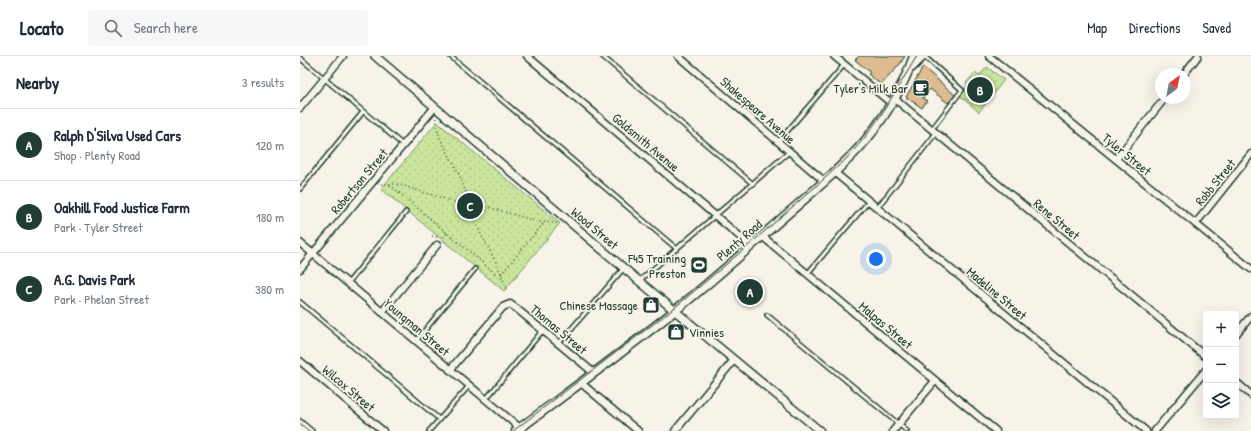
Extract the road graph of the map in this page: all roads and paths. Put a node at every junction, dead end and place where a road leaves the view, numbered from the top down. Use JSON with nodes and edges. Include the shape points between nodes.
{"nodes":[{"id":1,"x":343,"y":56,"type":"edge"},
{"id":2,"x":375,"y":56,"type":"edge"},
{"id":3,"x":450,"y":56,"type":"edge"},
{"id":4,"x":527,"y":56,"type":"edge"},
{"id":5,"x":602,"y":56,"type":"edge"},
{"id":6,"x":678,"y":56,"type":"edge"},
{"id":7,"x":834,"y":56,"type":"edge"},
{"id":8,"x":914,"y":56,"type":"edge"},
{"id":9,"x":924,"y":56,"type":"edge"},
{"id":10,"x":989,"y":56,"type":"edge"},
{"id":11,"x":1198,"y":56,"type":"edge"},
{"id":12,"x":300,"y":58,"type":"edge"},
{"id":13,"x":844,"y":65,"type":"junction"},
{"id":14,"x":910,"y":68,"type":"junction"},
{"id":15,"x":1189,"y":68,"type":"edge"},
{"id":16,"x":324,"y":79,"type":"junction"},
{"id":17,"x":893,"y":100,"type":"junction"},
{"id":18,"x":1160,"y":104,"type":"edge"},
{"id":19,"x":435,"y":107,"type":"junction"},
{"id":20,"x":300,"y":108,"type":"edge"},
{"id":21,"x":363,"y":112,"type":"junction"},
{"id":22,"x":436,"y":118,"type":"dead end"},
{"id":23,"x":934,"y":131,"type":"junction"},
{"id":24,"x":778,"y":142,"type":"junction"},
{"id":25,"x":404,"y":145,"type":"junction"},
{"id":26,"x":789,"y":152,"type":"junction"},
{"id":27,"x":1251,"y":154,"type":"edge"},
{"id":28,"x":1116,"y":159,"type":"junction"},
{"id":29,"x":834,"y":172,"type":"junction"},
{"id":30,"x":824,"y":181,"type":"junction"},
{"id":31,"x":381,"y":184,"type":"dead end"},
{"id":32,"x":753,"y":184,"type":"junction"},
{"id":33,"x":390,"y":185,"type":"junction"},
{"id":34,"x":300,"y":189,"type":"edge"},
{"id":35,"x":869,"y":201,"type":"junction"},
{"id":36,"x":470,"y":204,"type":"junction"},
{"id":37,"x":877,"y":208,"type":"junction"},
{"id":38,"x":406,"y":212,"type":"dead end"},
{"id":39,"x":715,"y":215,"type":"junction"},
{"id":40,"x":545,"y":222,"type":"junction"},
{"id":41,"x":559,"y":223,"type":"dead end"},
{"id":42,"x":1196,"y":223,"type":"junction"},
{"id":43,"x":447,"y":233,"type":"junction"},
{"id":44,"x":432,"y":236,"type":"dead end"},
{"id":45,"x":762,"y":236,"type":"junction"},
{"id":46,"x":300,"y":243,"type":"edge"},
{"id":47,"x":437,"y":245,"type":"dead end"},
{"id":48,"x":751,"y":246,"type":"junction"},
{"id":49,"x":678,"y":249,"type":"junction"},
{"id":50,"x":313,"y":254,"type":"junction"},
{"id":51,"x":624,"y":268,"type":"junction"},
{"id":52,"x":475,"y":269,"type":"dead end"},
{"id":53,"x":1251,"y":269,"type":"edge"},
{"id":54,"x":300,"y":270,"type":"edge"},
{"id":55,"x":501,"y":274,"type":"junction"},
{"id":56,"x":807,"y":274,"type":"junction"},
{"id":57,"x":502,"y":279,"type":"junction"},
{"id":58,"x":639,"y":281,"type":"junction"},
{"id":59,"x":348,"y":283,"type":"junction"},
{"id":60,"x":506,"y":289,"type":"dead end"},
{"id":61,"x":300,"y":302,"type":"edge"},
{"id":62,"x":675,"y":311,"type":"junction"},
{"id":63,"x":382,"y":312,"type":"junction"},
{"id":64,"x":767,"y":315,"type":"dead end"},
{"id":65,"x":1251,"y":316,"type":"edge"},
{"id":66,"x":543,"y":330,"type":"junction"},
{"id":67,"x":1239,"y":330,"type":"edge"},
{"id":68,"x":416,"y":341,"type":"junction"},
{"id":69,"x":559,"y":344,"type":"junction"},
{"id":70,"x":1203,"y":355,"type":"edge"},
{"id":71,"x":734,"y":360,"type":"junction"},
{"id":72,"x":300,"y":361,"type":"edge"},
{"id":73,"x":450,"y":370,"type":"junction"},
{"id":74,"x":594,"y":373,"type":"junction"},
{"id":75,"x":1203,"y":374,"type":"edge"},
{"id":76,"x":935,"y":381,"type":"junction"},
{"id":77,"x":581,"y":383,"type":"junction"},
{"id":78,"x":1237,"y":383,"type":"edge"},
{"id":79,"x":469,"y":385,"type":"junction"},
{"id":80,"x":1251,"y":394,"type":"edge"},
{"id":81,"x":486,"y":399,"type":"junction"},
{"id":82,"x":439,"y":419,"type":"junction"},
{"id":83,"x":300,"y":421,"type":"edge"},
{"id":84,"x":898,"y":424,"type":"junction"},
{"id":85,"x":518,"y":429,"type":"edge"},
{"id":86,"x":312,"y":431,"type":"edge"},
{"id":87,"x":383,"y":431,"type":"edge"},
{"id":88,"x":429,"y":431,"type":"edge"},
{"id":89,"x":638,"y":431,"type":"edge"},
{"id":90,"x":674,"y":431,"type":"edge"},
{"id":91,"x":820,"y":431,"type":"edge"},
{"id":92,"x":893,"y":431,"type":"edge"},
{"id":93,"x":907,"y":431,"type":"edge"},
{"id":94,"x":996,"y":431,"type":"edge"},
{"id":95,"x":1146,"y":431,"type":"edge"},
{"id":96,"x":1155,"y":431,"type":"edge"}],
"edges":[{"from":1,"to":16,"type":"street"},
{"from":2,"to":19,"type":"street","name":"Wood Street"},
{"from":3,"to":49,"type":"lane"},
{"from":4,"to":39,"type":"street","name":"Goldsmith Avenue"},
{"from":5,"to":32,"type":"lane"},
{"from":6,"to":24,"type":"street","name":"Shakespeare Avenue"},
{"from":7,"to":13,"type":"street","name":"Rene Street"},
{"from":8,"to":14,"type":"main road","name":"Plenty Road"},
{"from":9,"to":14,"type":"main road","name":"Plenty Road"},
{"from":9,"to":23,"type":"lane","via":[[962,90]]},
{"from":10,"to":28,"type":"street","name":"Tyler Street"},
{"from":11,"to":15,"type":"street"},
{"from":12,"to":16,"type":"lane"},
{"from":13,"to":17,"type":"street","name":"Rene Street"},
{"from":13,"to":24,"type":"lane"},
{"from":14,"to":17,"type":"main road","name":"Plenty Road"},
{"from":16,"to":20,"type":"street"},
{"from":16,"to":21,"type":"lane"},
{"from":17,"to":23,"type":"street","name":"Rene Street"},
{"from":17,"to":29,"type":"main road","name":"Plenty Road","via":[[859,148]]},
{"from":18,"to":28,"type":"street"},
{"from":19,"to":25,"type":"street","name":"Robertson Street"},
{"from":19,"to":51,"type":"street","name":"Wood Street"},
{"from":21,"to":25,"type":"lane"},
{"from":21,"to":34,"type":"lane"},
{"from":22,"to":36,"type":"path","via":[[440,137]]},
{"from":23,"to":37,"type":"lane"},
{"from":23,"to":70,"type":"street","name":"Rene Street"},
{"from":24,"to":26,"type":"street","name":"Shakespeare Avenue"},
{"from":25,"to":50,"type":"street","name":"Robertson Street"},
{"from":26,"to":30,"type":"street","name":"Shakespeare Avenue"},
{"from":26,"to":32,"type":"lane"},
{"from":27,"to":42,"type":"street","name":"Robb Street"},
{"from":28,"to":42,"type":"street","name":"Tyler Street"},
{"from":29,"to":30,"type":"main road","name":"Plenty Road"},
{"from":29,"to":35,"type":"street","name":"Madeline Street"},
{"from":30,"to":45,"type":"main road","name":"Plenty Road"},
{"from":31,"to":33,"type":"path"},
{"from":32,"to":39,"type":"lane"},
{"from":33,"to":36,"type":"path","via":[[397,184],[455,202]]},
{"from":33,"to":43,"type":"path"},
{"from":35,"to":37,"type":"street","name":"Madeline Street"},
{"from":35,"to":56,"type":"lane"},
{"from":36,"to":40,"type":"path"},
{"from":36,"to":55,"type":"path"},
{"from":37,"to":95,"type":"street","name":"Madeline Street"},
{"from":38,"to":59,"type":"lane"},
{"from":39,"to":48,"type":"street","name":"Goldsmith Avenue"},
{"from":39,"to":49,"type":"lane"},
{"from":40,"to":41,"type":"path"},
{"from":40,"to":55,"type":"path"},
{"from":42,"to":53,"type":"street","name":"Tyler Street"},
{"from":43,"to":44,"type":"path","via":[[443,238]]},
{"from":43,"to":57,"type":"path"},
{"from":45,"to":48,"type":"main road","name":"Plenty Road"},
{"from":45,"to":56,"type":"street","name":"Malpas Street"},
{"from":46,"to":50,"type":"street","name":"Youngman Street"},
{"from":47,"to":63,"type":"street"},
{"from":48,"to":62,"type":"main road","name":"Plenty Road"},
{"from":49,"to":58,"type":"lane"},
{"from":50,"to":54,"type":"street","name":"Robertson Street"},
{"from":50,"to":59,"type":"street","name":"Youngman Street"},
{"from":51,"to":58,"type":"street","name":"Wood Street"},
{"from":51,"to":69,"type":"lane"},
{"from":52,"to":68,"type":"lane"},
{"from":55,"to":57,"type":"path"},
{"from":56,"to":76,"type":"street","name":"Malpas Street"},
{"from":57,"to":60,"type":"path"},
{"from":58,"to":62,"type":"street","name":"Wood Street"},
{"from":59,"to":63,"type":"street","name":"Youngman Street"},
{"from":61,"to":82,"type":"lane"},
{"from":62,"to":71,"type":"street","name":"Wood Street"},
{"from":62,"to":74,"type":"main road","name":"Plenty Road"},
{"from":63,"to":68,"type":"street","name":"Youngman Street"},
{"from":64,"to":84,"type":"lane"},
{"from":65,"to":67,"type":"street"},
{"from":66,"to":69,"type":"street","name":"Thomas Street"},
{"from":66,"to":73,"type":"street","name":"Thomas Street","via":[[510,304],[503,307]]},
{"from":66,"to":81,"type":"lane"},
{"from":68,"to":73,"type":"street","name":"Youngman Street"},
{"from":69,"to":74,"type":"street","name":"Thomas Street"},
{"from":71,"to":90,"type":"street"},
{"from":71,"to":91,"type":"street","name":"Wood Street"},
{"from":72,"to":87,"type":"street","name":"Wilcox Street"},
{"from":73,"to":79,"type":"street","name":"Youngman Street"},
{"from":74,"to":77,"type":"main road","name":"Plenty Road"},
{"from":75,"to":96,"type":"street"},
{"from":76,"to":84,"type":"street"},
{"from":76,"to":94,"type":"street","name":"Malpas Street"},
{"from":77,"to":85,"type":"main road","name":"Plenty Road"},
{"from":77,"to":89,"type":"street"},
{"from":78,"to":80,"type":"street"},
{"from":79,"to":81,"type":"street","name":"Youngman Street"},
{"from":79,"to":82,"type":"lane"},
{"from":81,"to":85,"type":"street","name":"Youngman Street"},
{"from":82,"to":88,"type":"lane"},
{"from":83,"to":86,"type":"lane"},
{"from":84,"to":92,"type":"street"},
{"from":84,"to":93,"type":"lane"}]}
